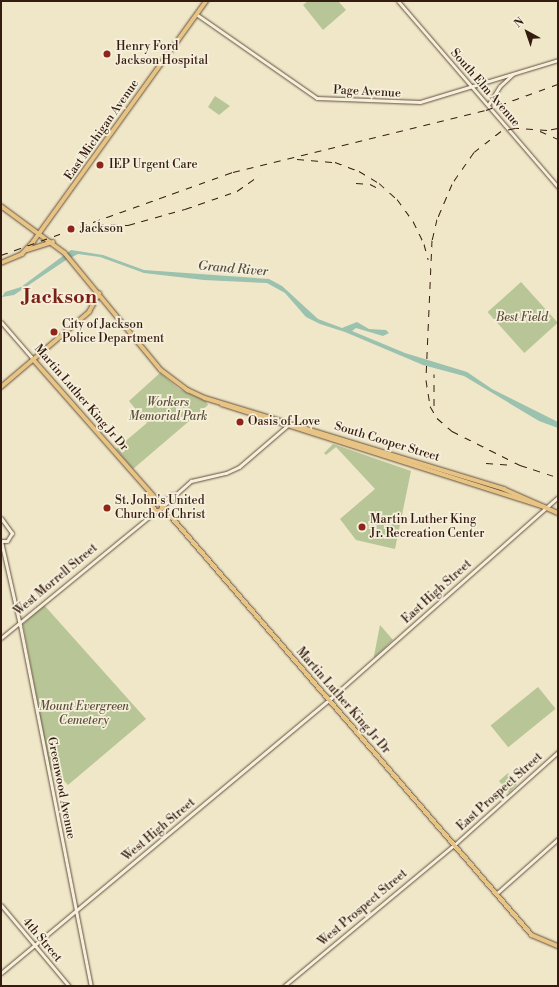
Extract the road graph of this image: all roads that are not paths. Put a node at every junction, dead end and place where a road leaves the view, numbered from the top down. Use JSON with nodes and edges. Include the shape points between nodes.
{"nodes":[{"id":1,"x":206,"y":1,"type":"edge"},
{"id":2,"x":398,"y":1,"type":"edge"},
{"id":3,"x":196,"y":14,"type":"junction"},
{"id":4,"x":558,"y":60,"type":"edge"},
{"id":5,"x":513,"y":74,"type":"junction"},
{"id":6,"x":471,"y":86,"type":"junction"},
{"id":7,"x":488,"y":105,"type":"junction"},
{"id":8,"x":558,"y":187,"type":"edge"},
{"id":9,"x":1,"y":206,"type":"edge"},
{"id":10,"x":40,"y":233,"type":"junction"},
{"id":11,"x":53,"y":242,"type":"junction"},
{"id":12,"x":26,"y":251,"type":"junction"},
{"id":13,"x":1,"y":263,"type":"edge"},
{"id":14,"x":99,"y":294,"type":"junction"},
{"id":15,"x":1,"y":322,"type":"edge"},
{"id":16,"x":33,"y":359,"type":"junction"},
{"id":17,"x":1,"y":387,"type":"edge"},
{"id":18,"x":290,"y":424,"type":"junction"},
{"id":19,"x":147,"y":488,"type":"junction"},
{"id":20,"x":558,"y":497,"type":"edge"},
{"id":21,"x":161,"y":504,"type":"junction"},
{"id":22,"x":547,"y":507,"type":"junction"},
{"id":23,"x":156,"y":508,"type":"junction"},
{"id":24,"x":558,"y":513,"type":"edge"},
{"id":25,"x":1,"y":518,"type":"edge"},
{"id":26,"x":175,"y":521,"type":"junction"},
{"id":27,"x":9,"y":539,"type":"junction"},
{"id":28,"x":1,"y":541,"type":"edge"},
{"id":29,"x":4,"y":547,"type":"junction"},
{"id":30,"x":20,"y":622,"type":"junction"},
{"id":31,"x":1,"y":638,"type":"edge"},
{"id":32,"x":329,"y":700,"type":"junction"},
{"id":33,"x":558,"y":752,"type":"edge"},
{"id":34,"x":558,"y":839,"type":"edge"},
{"id":35,"x":454,"y":845,"type":"junction"},
{"id":36,"x":496,"y":894,"type":"junction"},
{"id":37,"x":1,"y":905,"type":"edge"},
{"id":38,"x":76,"y":911,"type":"junction"},
{"id":39,"x":34,"y":945,"type":"junction"},
{"id":40,"x":558,"y":946,"type":"edge"},
{"id":41,"x":1,"y":973,"type":"edge"},
{"id":42,"x":69,"y":986,"type":"edge"},
{"id":43,"x":91,"y":986,"type":"edge"},
{"id":44,"x":284,"y":986,"type":"edge"}],
"edges":[{"from":1,"to":3,"type":"main road","name":"East Michigan Avenue"},
{"from":2,"to":6,"type":"street","name":"South Elm Avenue"},
{"from":3,"to":6,"type":"street","name":"Page Avenue","via":[[315,98],[414,103]]},
{"from":3,"to":10,"type":"main road","name":"East Michigan Avenue"},
{"from":4,"to":5,"type":"street","name":"Page Avenue"},
{"from":5,"to":6,"type":"street","name":"Page Avenue"},
{"from":5,"to":7,"type":"street","via":[[500,86]]},
{"from":6,"to":7,"type":"street","name":"South Elm Avenue"},
{"from":7,"to":8,"type":"street","name":"South Elm Avenue"},
{"from":9,"to":10,"type":"main road","name":"South Cooper Street"},
{"from":10,"to":11,"type":"main road","name":"South Cooper Street"},
{"from":10,"to":12,"type":"main road","name":"East Michigan Avenue"},
{"from":11,"to":12,"type":"main road"},
{"from":11,"to":14,"type":"main road","name":"South Cooper Street","via":[[66,253]]},
{"from":12,"to":13,"type":"main road"},
{"from":14,"to":16,"type":"main road","via":[[89,312]]},
{"from":14,"to":18,"type":"main road","name":"South Cooper Street","via":[[165,374],[188,390]]},
{"from":15,"to":16,"type":"street","name":"Martin Luther King Jr Dr"},
{"from":16,"to":17,"type":"main road"},
{"from":16,"to":19,"type":"main road","name":"Martin Luther King Jr Dr"},
{"from":18,"to":21,"type":"street","via":[[237,468],[194,480]]},
{"from":18,"to":22,"type":"main road","name":"South Cooper Street","via":[[497,487]]},
{"from":19,"to":21,"type":"main road","name":"Martin Luther King Jr Dr"},
{"from":19,"to":23,"type":"main road","name":"Martin Luther King Jr Dr"},
{"from":20,"to":22,"type":"street","name":"East High Street"},
{"from":21,"to":23,"type":"main road"},
{"from":21,"to":23,"type":"main road"},
{"from":21,"to":26,"type":"main road","name":"Martin Luther King Jr Dr"},
{"from":22,"to":24,"type":"main road","name":"South Cooper Street"},
{"from":22,"to":32,"type":"street","name":"East High Street"},
{"from":23,"to":26,"type":"main road","name":"Martin Luther King Jr Dr"},
{"from":23,"to":30,"type":"street","name":"West Morrell Street"},
{"from":25,"to":27,"type":"street","via":[[11,530]]},
{"from":26,"to":32,"type":"main road","name":"Martin Luther King Jr Dr"},
{"from":27,"to":28,"type":"street"},
{"from":27,"to":29,"type":"street"},
{"from":28,"to":29,"type":"street","name":"Greenwood Avenue"},
{"from":29,"to":30,"type":"street","name":"Greenwood Avenue"},
{"from":30,"to":31,"type":"street","name":"West Morrell Street"},
{"from":30,"to":38,"type":"street","name":"Greenwood Avenue"},
{"from":32,"to":35,"type":"main road","name":"Martin Luther King Jr Dr"},
{"from":32,"to":38,"type":"street","name":"West High Street"},
{"from":33,"to":35,"type":"street","name":"East Prospect Street"},
{"from":34,"to":36,"type":"street"},
{"from":35,"to":36,"type":"main road","name":"Martin Luther King Jr Dr"},
{"from":35,"to":44,"type":"street","name":"West Prospect Street"},
{"from":36,"to":40,"type":"main road","name":"Martin Luther King Jr Dr","via":[[532,935]]},
{"from":37,"to":39,"type":"street","name":"4th Street"},
{"from":38,"to":39,"type":"street","name":"West High Street"},
{"from":38,"to":43,"type":"street","name":"Greenwood Avenue"},
{"from":39,"to":41,"type":"street","name":"West High Street"},
{"from":39,"to":42,"type":"street","name":"4th Street"}]}
